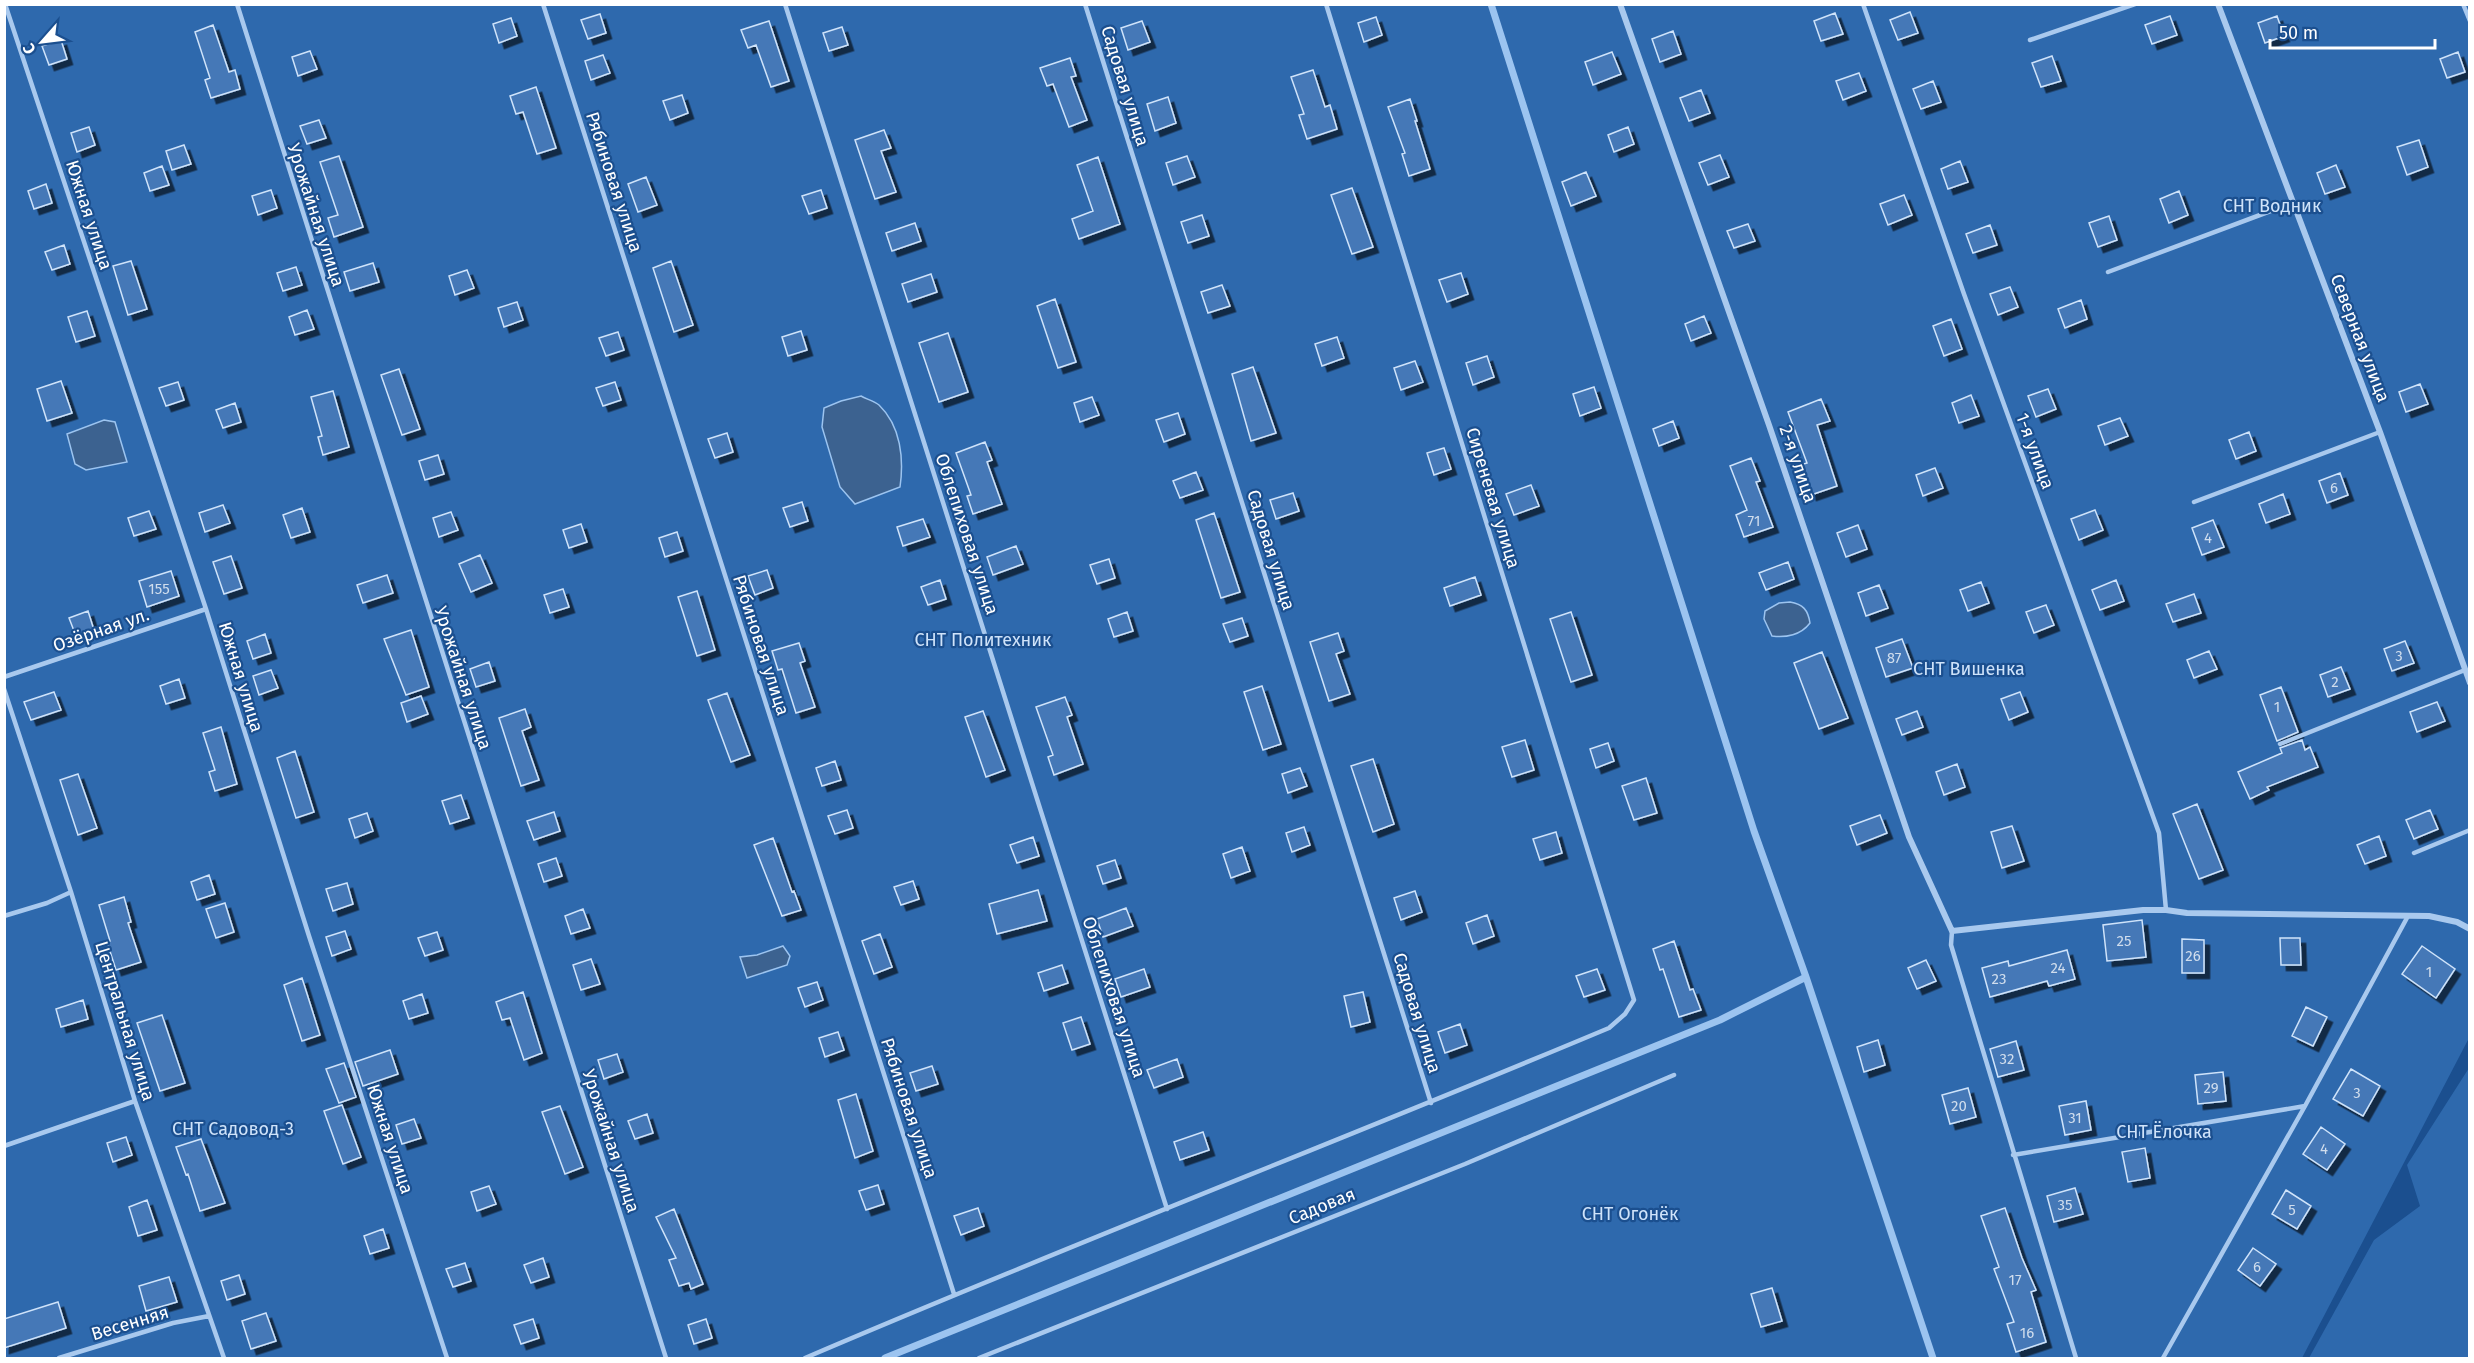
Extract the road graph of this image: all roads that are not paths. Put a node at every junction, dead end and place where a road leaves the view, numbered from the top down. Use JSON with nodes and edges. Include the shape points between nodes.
{"nodes":[{"id":1,"x":5,"y":4,"type":"edge"},
{"id":2,"x":237,"y":4,"type":"edge"},
{"id":3,"x":543,"y":4,"type":"edge"},
{"id":4,"x":784,"y":4,"type":"edge"},
{"id":5,"x":1085,"y":4,"type":"edge"},
{"id":6,"x":1326,"y":4,"type":"edge"},
{"id":7,"x":1620,"y":4,"type":"edge"},
{"id":8,"x":1863,"y":4,"type":"edge"},
{"id":9,"x":2135,"y":4,"type":"edge"},
{"id":10,"x":2218,"y":4,"type":"edge"},
{"id":11,"x":2463,"y":4,"type":"edge"},
{"id":12,"x":2469,"y":21,"type":"edge"},
{"id":13,"x":2030,"y":40,"type":"dead end"},
{"id":14,"x":2292,"y":203,"type":"junction"},
{"id":15,"x":2108,"y":272,"type":"dead end"},
{"id":16,"x":2380,"y":432,"type":"junction"},
{"id":17,"x":2194,"y":502,"type":"dead end"},
{"id":18,"x":206,"y":609,"type":"junction"},
{"id":19,"x":2465,"y":670,"type":"junction"},
{"id":20,"x":4,"y":677,"type":"edge"},
{"id":21,"x":2469,"y":683,"type":"edge"},
{"id":22,"x":4,"y":689,"type":"edge"},
{"id":23,"x":2280,"y":744,"type":"dead end"},
{"id":24,"x":2469,"y":830,"type":"edge"},
{"id":25,"x":2414,"y":853,"type":"dead end"},
{"id":26,"x":71,"y":892,"type":"junction"},
{"id":27,"x":2166,"y":910,"type":"junction"},
{"id":28,"x":4,"y":916,"type":"edge"},
{"id":29,"x":2408,"y":916,"type":"junction"},
{"id":30,"x":2469,"y":929,"type":"edge"},
{"id":31,"x":1952,"y":931,"type":"junction"},
{"id":32,"x":1674,"y":1075,"type":"dead end"},
{"id":33,"x":135,"y":1101,"type":"junction"},
{"id":34,"x":1431,"y":1103,"type":"junction"},
{"id":35,"x":2305,"y":1106,"type":"junction"},
{"id":36,"x":4,"y":1146,"type":"edge"},
{"id":37,"x":2013,"y":1155,"type":"junction"},
{"id":38,"x":1167,"y":1209,"type":"junction"},
{"id":39,"x":954,"y":1294,"type":"junction"},
{"id":40,"x":209,"y":1316,"type":"junction"},
{"id":41,"x":59,"y":1359,"type":"edge"},
{"id":42,"x":224,"y":1359,"type":"edge"},
{"id":43,"x":447,"y":1359,"type":"edge"},
{"id":44,"x":666,"y":1359,"type":"edge"},
{"id":45,"x":806,"y":1359,"type":"edge"},
{"id":46,"x":979,"y":1359,"type":"edge"},
{"id":47,"x":2076,"y":1359,"type":"edge"},
{"id":48,"x":2163,"y":1359,"type":"edge"}],
"edges":[{"from":1,"to":18,"type":"lane","name":"Южная улица"},
{"from":2,"to":44,"type":"lane","name":"Урожайная улица"},
{"from":3,"to":39,"type":"lane","name":"Рябиновая улица"},
{"from":4,"to":38,"type":"lane","name":"Облепиховая улица"},
{"from":5,"to":34,"type":"lane","name":"Садовая улица"},
{"from":6,"to":34,"type":"lane","name":"Сиреневая улица","via":[[1634,1000],[1609,1028]]},
{"from":7,"to":31,"type":"street","name":"2-я улица","via":[[1769,424],[1909,837]]},
{"from":8,"to":27,"type":"lane","name":"1-я улица","via":[[2159,833]]},
{"from":9,"to":13,"type":"lane"},
{"from":10,"to":14,"type":"street","name":"Северная улица"},
{"from":11,"to":12,"type":"lane"},
{"from":14,"to":15,"type":"lane"},
{"from":14,"to":16,"type":"street","name":"Северная улица"},
{"from":16,"to":17,"type":"lane"},
{"from":16,"to":19,"type":"street","name":"Северная улица"},
{"from":18,"to":20,"type":"lane","name":"Озёрная ул."},
{"from":18,"to":43,"type":"lane","name":"Южная улица"},
{"from":19,"to":21,"type":"street","name":"Северная улица"},
{"from":19,"to":23,"type":"lane"},
{"from":22,"to":26,"type":"lane","name":"Центральная улица"},
{"from":24,"to":25,"type":"lane"},
{"from":26,"to":28,"type":"lane"},
{"from":26,"to":33,"type":"lane","name":"Центральная улица"},
{"from":27,"to":29,"type":"street"},
{"from":27,"to":31,"type":"street"},
{"from":29,"to":30,"type":"street","via":[[2429,916]]},
{"from":29,"to":35,"type":"lane"},
{"from":31,"to":37,"type":"lane","via":[[1951,945]]},
{"from":32,"to":46,"type":"lane","name":"Садовая"},
{"from":33,"to":36,"type":"lane"},
{"from":33,"to":40,"type":"lane","name":"Центральная улица"},
{"from":34,"to":38,"type":"lane"},
{"from":35,"to":37,"type":"lane"},
{"from":35,"to":48,"type":"lane"},
{"from":37,"to":47,"type":"lane"},
{"from":38,"to":39,"type":"lane"},
{"from":39,"to":45,"type":"lane"},
{"from":40,"to":41,"type":"lane","name":"Весенняя","via":[[172,1323]]},
{"from":40,"to":42,"type":"lane","name":"Центральная улица"}]}
